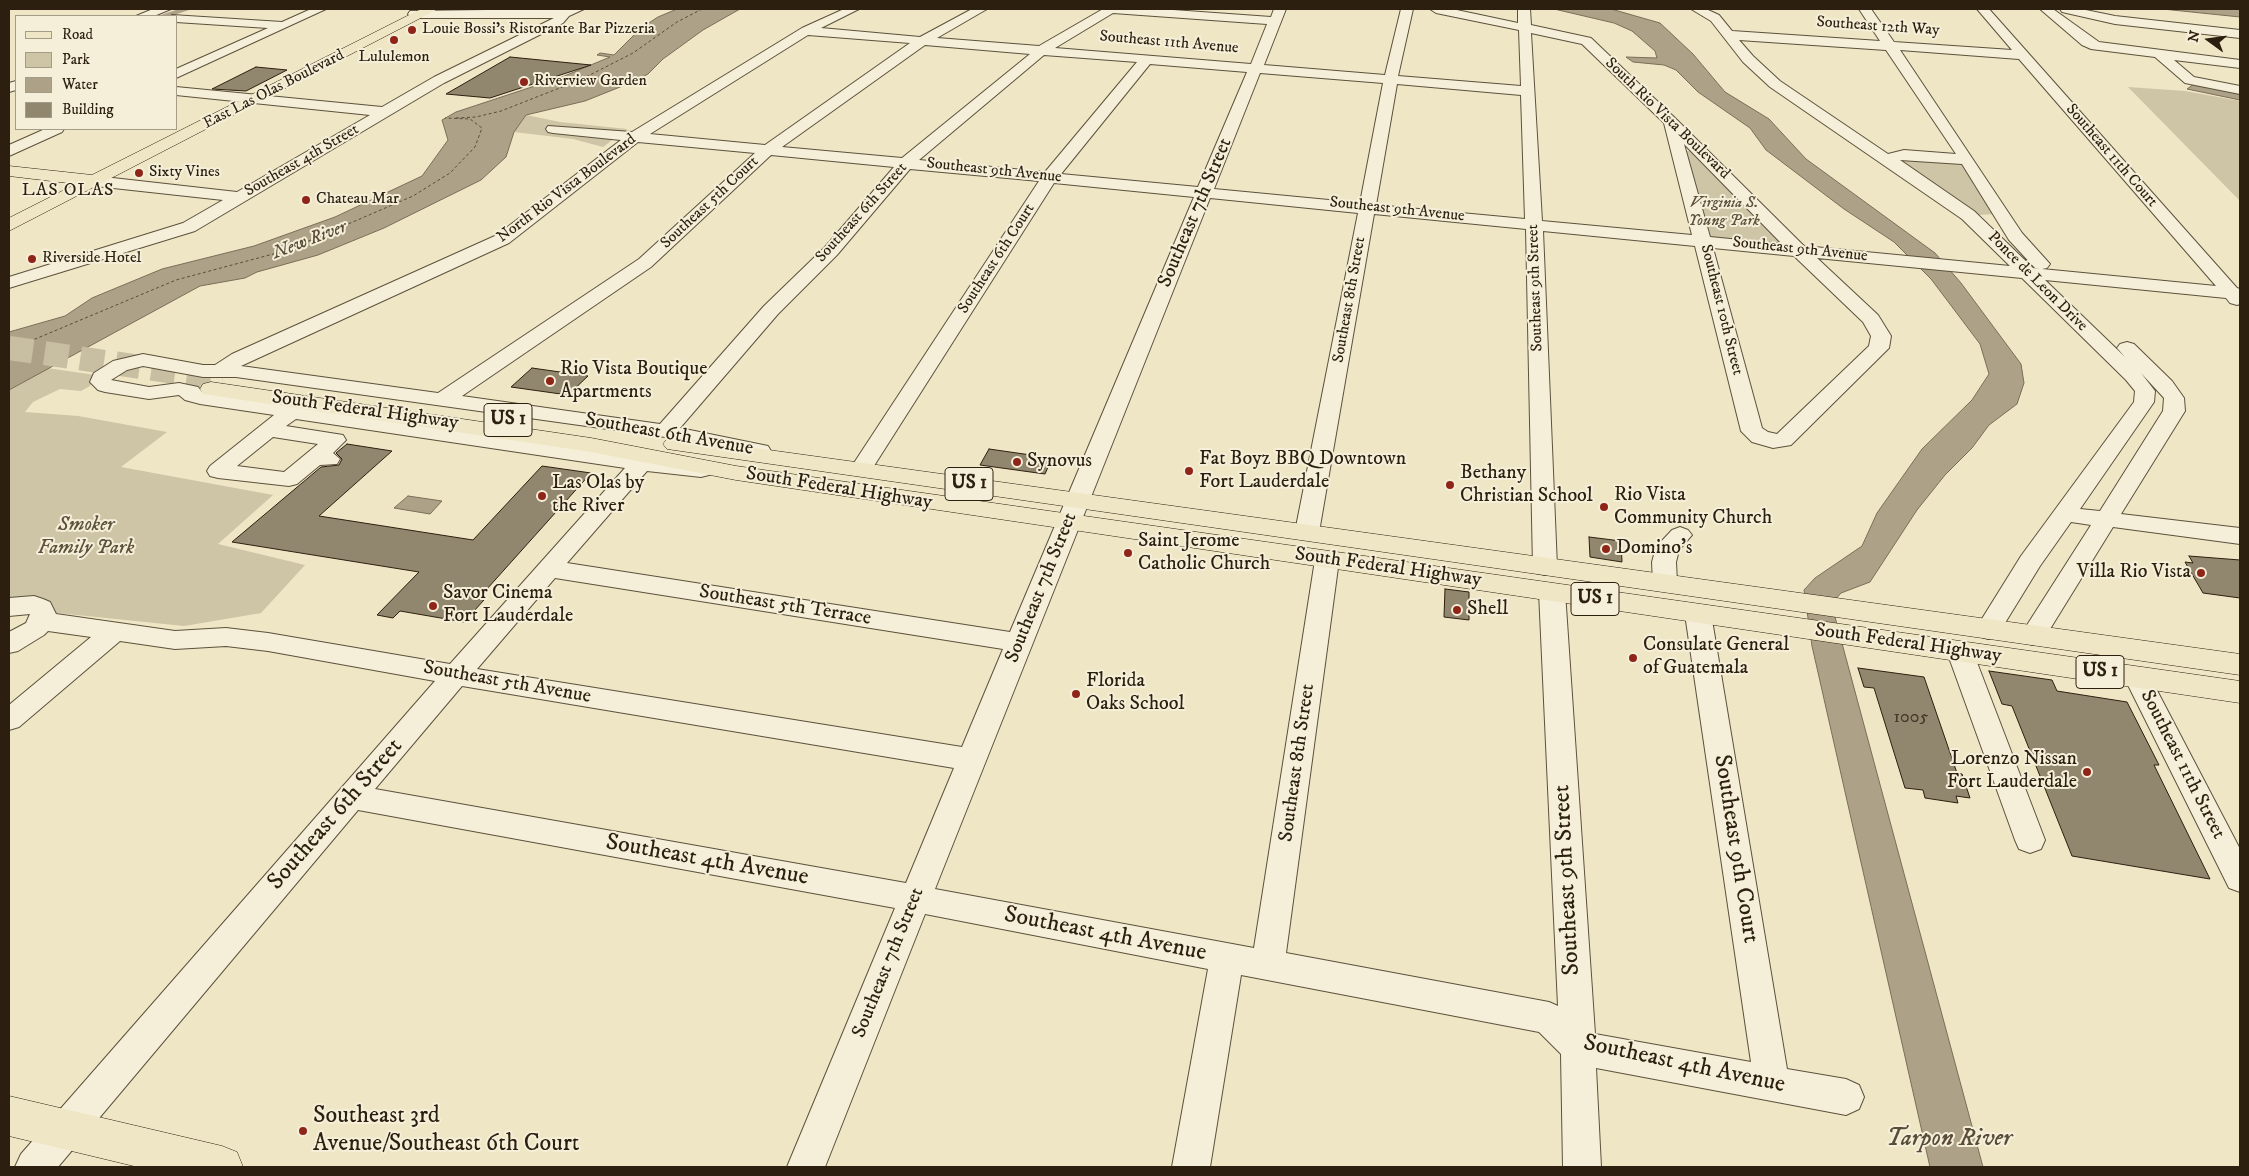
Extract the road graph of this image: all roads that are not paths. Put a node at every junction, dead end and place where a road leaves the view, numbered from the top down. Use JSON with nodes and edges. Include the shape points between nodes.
{"nodes":[{"id":1,"x":165,"y":9,"type":"edge"},
{"id":2,"x":320,"y":9,"type":"edge"},
{"id":3,"x":578,"y":9,"type":"edge"},
{"id":4,"x":853,"y":9,"type":"edge"},
{"id":5,"x":981,"y":9,"type":"edge"},
{"id":6,"x":1112,"y":9,"type":"edge"},
{"id":7,"x":1407,"y":9,"type":"edge"},
{"id":8,"x":1436,"y":9,"type":"edge"},
{"id":9,"x":1524,"y":9,"type":"edge"},
{"id":10,"x":1697,"y":9,"type":"edge"},
{"id":11,"x":1718,"y":9,"type":"edge"},
{"id":12,"x":1865,"y":9,"type":"edge"},
{"id":13,"x":1983,"y":9,"type":"edge"},
{"id":14,"x":2046,"y":9,"type":"edge"},
{"id":15,"x":423,"y":11,"type":"edge"},
{"id":16,"x":2062,"y":13,"type":"edge"},
{"id":17,"x":562,"y":14,"type":"junction"},
{"id":18,"x":145,"y":15,"type":"edge"},
{"id":19,"x":1277,"y":15,"type":"edge"},
{"id":20,"x":178,"y":18,"type":"edge"},
{"id":21,"x":286,"y":24,"type":"junction"},
{"id":22,"x":1526,"y":28,"type":"junction"},
{"id":23,"x":806,"y":31,"type":"junction"},
{"id":24,"x":2240,"y":34,"type":"edge"},
{"id":25,"x":1729,"y":35,"type":"junction"},
{"id":26,"x":1748,"y":36,"type":"junction"},
{"id":27,"x":922,"y":41,"type":"junction"},
{"id":28,"x":1890,"y":46,"type":"junction"},
{"id":29,"x":1042,"y":50,"type":"junction"},
{"id":30,"x":2023,"y":55,"type":"junction"},
{"id":31,"x":2160,"y":55,"type":"junction"},
{"id":32,"x":1147,"y":59,"type":"junction"},
{"id":33,"x":2240,"y":64,"type":"edge"},
{"id":34,"x":1256,"y":68,"type":"junction"},
{"id":35,"x":178,"y":73,"type":"edge"},
{"id":36,"x":1391,"y":79,"type":"junction"},
{"id":37,"x":1528,"y":90,"type":"junction"},
{"id":38,"x":2240,"y":90,"type":"edge"},
{"id":39,"x":178,"y":91,"type":"edge"},
{"id":40,"x":251,"y":98,"type":"junction"},
{"id":41,"x":386,"y":112,"type":"junction"},
{"id":42,"x":1671,"y":122,"type":"junction"},
{"id":43,"x":553,"y":129,"type":"dead end"},
{"id":44,"x":55,"y":130,"type":"edge"},
{"id":45,"x":635,"y":137,"type":"junction"},
{"id":46,"x":769,"y":149,"type":"junction"},
{"id":47,"x":1679,"y":150,"type":"junction"},
{"id":48,"x":9,"y":151,"type":"edge"},
{"id":49,"x":1701,"y":152,"type":"junction"},
{"id":50,"x":1896,"y":155,"type":"junction"},
{"id":51,"x":1967,"y":160,"type":"junction"},
{"id":52,"x":907,"y":162,"type":"junction"},
{"id":53,"x":9,"y":171,"type":"edge"},
{"id":54,"x":1050,"y":177,"type":"junction"},
{"id":55,"x":89,"y":180,"type":"junction"},
{"id":56,"x":1205,"y":192,"type":"junction"},
{"id":57,"x":240,"y":197,"type":"junction"},
{"id":58,"x":1367,"y":207,"type":"junction"},
{"id":59,"x":1968,"y":215,"type":"junction"},
{"id":60,"x":2003,"y":217,"type":"junction"},
{"id":61,"x":9,"y":218,"type":"edge"},
{"id":62,"x":1534,"y":224,"type":"junction"},
{"id":63,"x":9,"y":225,"type":"edge"},
{"id":64,"x":1703,"y":240,"type":"junction"},
{"id":65,"x":1798,"y":250,"type":"junction"},
{"id":66,"x":2026,"y":272,"type":"junction"},
{"id":67,"x":9,"y":283,"type":"edge"},
{"id":68,"x":2050,"y":284,"type":"junction"},
{"id":69,"x":2237,"y":296,"type":"edge"},
{"id":70,"x":211,"y":382,"type":"junction"},
{"id":71,"x":442,"y":400,"type":"junction"},
{"id":72,"x":291,"y":412,"type":"junction"},
{"id":73,"x":268,"y":430,"type":"junction"},
{"id":74,"x":665,"y":431,"type":"junction"},
{"id":75,"x":1760,"y":437,"type":"joint"},
{"id":76,"x":793,"y":459,"type":"junction"},
{"id":77,"x":641,"y":464,"type":"junction"},
{"id":78,"x":860,"y":469,"type":"junction"},
{"id":79,"x":736,"y":473,"type":"junction"},
{"id":80,"x":1072,"y":511,"type":"junction"},
{"id":81,"x":2064,"y":514,"type":"junction"},
{"id":82,"x":2106,"y":519,"type":"junction"},
{"id":83,"x":1307,"y":532,"type":"junction"},
{"id":84,"x":1680,"y":535,"type":"dead end"},
{"id":85,"x":2240,"y":536,"type":"edge"},
{"id":86,"x":1327,"y":560,"type":"junction"},
{"id":87,"x":2030,"y":562,"type":"junction"},
{"id":88,"x":551,"y":569,"type":"junction"},
{"id":89,"x":1548,"y":580,"type":"junction"},
{"id":90,"x":2069,"y":580,"type":"junction"},
{"id":91,"x":1665,"y":583,"type":"junction"},
{"id":92,"x":9,"y":607,"type":"edge"},
{"id":93,"x":1698,"y":614,"type":"junction"},
{"id":94,"x":1791,"y":614,"type":"junction"},
{"id":95,"x":41,"y":621,"type":"junction"},
{"id":96,"x":1855,"y":623,"type":"junction"},
{"id":97,"x":1988,"y":630,"type":"junction"},
{"id":98,"x":115,"y":631,"type":"junction"},
{"id":99,"x":2033,"y":636,"type":"junction"},
{"id":100,"x":1020,"y":643,"type":"junction"},
{"id":101,"x":9,"y":644,"type":"edge"},
{"id":102,"x":1960,"y":652,"type":"junction"},
{"id":103,"x":2183,"y":657,"type":"junction"},
{"id":104,"x":2240,"y":665,"type":"edge"},
{"id":105,"x":456,"y":675,"type":"junction"},
{"id":106,"x":2136,"y":677,"type":"junction"},
{"id":107,"x":2240,"y":692,"type":"edge"},
{"id":108,"x":9,"y":720,"type":"edge"},
{"id":109,"x":972,"y":760,"type":"junction"},
{"id":110,"x":351,"y":797,"type":"junction"},
{"id":111,"x":2030,"y":840,"type":"dead end"},
{"id":112,"x":2240,"y":879,"type":"edge"},
{"id":113,"x":915,"y":899,"type":"junction"},
{"id":114,"x":1226,"y":958,"type":"junction"},
{"id":115,"x":1268,"y":966,"type":"junction"},
{"id":116,"x":1578,"y":1048,"type":"junction"},
{"id":117,"x":1772,"y":1085,"type":"junction"},
{"id":118,"x":1846,"y":1097,"type":"dead end"},
{"id":119,"x":9,"y":1116,"type":"edge"},
{"id":120,"x":65,"y":1131,"type":"junction"},
{"id":121,"x":34,"y":1167,"type":"edge"},
{"id":122,"x":222,"y":1167,"type":"edge"},
{"id":123,"x":806,"y":1167,"type":"edge"},
{"id":124,"x":1191,"y":1167,"type":"edge"},
{"id":125,"x":1582,"y":1167,"type":"edge"}],
"edges":[{"from":1,"to":18,"type":"street"},
{"from":2,"to":21,"type":"street"},
{"from":3,"to":17,"type":"street","name":"Southeast 4th Street"},
{"from":4,"to":23,"type":"street","name":"North Rio Vista Boulevard"},
{"from":5,"to":27,"type":"street","name":"Southeast 5th Court"},
{"from":6,"to":19,"type":"street"},
{"from":6,"to":29,"type":"street","name":"Southeast 6th Street"},
{"from":7,"to":36,"type":"street","name":"Southeast 8th Street"},
{"from":8,"to":22,"type":"street"},
{"from":9,"to":22,"type":"street","name":"Southeast 9th Street"},
{"from":10,"to":25,"type":"street","via":[[1715,18]]},
{"from":11,"to":26,"type":"street","name":"Ponce de Leon Drive"},
{"from":12,"to":28,"type":"street"},
{"from":13,"to":30,"type":"street","name":"Southeast 11th Court"},
{"from":14,"to":16,"type":"street"},
{"from":15,"to":17,"type":"street"},
{"from":15,"to":40,"type":"main road","name":"East Las Olas Boulevard"},
{"from":16,"to":24,"type":"street"},
{"from":16,"to":31,"type":"street","via":[[2087,42]]},
{"from":17,"to":41,"type":"street","name":"Southeast 4th Street","via":[[559,20],[460,69]]},
{"from":19,"to":34,"type":"street","name":"Southeast 7th Street"},
{"from":20,"to":21,"type":"street"},
{"from":21,"to":35,"type":"street"},
{"from":22,"to":37,"type":"street","name":"Southeast 9th Street"},
{"from":22,"to":42,"type":"street","name":"South Rio Vista Boulevard","via":[[1586,41]]},
{"from":23,"to":27,"type":"street","name":"Southeast 11th Avenue"},
{"from":23,"to":45,"type":"street","name":"North Rio Vista Boulevard"},
{"from":25,"to":26,"type":"street","name":"Southeast 12th Way"},
{"from":25,"to":50,"type":"street","via":[[1748,59],[1775,84],[1875,151]]},
{"from":26,"to":28,"type":"street","name":"Southeast 12th Way"},
{"from":26,"to":50,"type":"street","name":"Ponce de Leon Drive","via":[[1764,58],[1789,80]]},
{"from":27,"to":29,"type":"street","name":"Southeast 11th Avenue"},
{"from":27,"to":46,"type":"street","name":"Southeast 5th Court"},
{"from":28,"to":30,"type":"street","name":"Southeast 12th Way"},
{"from":28,"to":51,"type":"street"},
{"from":29,"to":32,"type":"street","name":"Southeast 11th Avenue"},
{"from":29,"to":52,"type":"street","name":"Southeast 6th Street"},
{"from":30,"to":69,"type":"street","name":"Southeast 11th Court"},
{"from":31,"to":33,"type":"street"},
{"from":31,"to":38,"type":"street","via":[[2190,80]]},
{"from":32,"to":34,"type":"street","name":"Southeast 11th Avenue"},
{"from":32,"to":54,"type":"street","name":"Southeast 6th Court"},
{"from":34,"to":36,"type":"street","name":"Southeast 11th Avenue"},
{"from":34,"to":56,"type":"street","name":"Southeast 7th Street"},
{"from":36,"to":37,"type":"street","name":"Southeast 11th Avenue"},
{"from":36,"to":58,"type":"street","name":"Southeast 8th Street"},
{"from":37,"to":62,"type":"street","name":"Southeast 9th Street"},
{"from":39,"to":40,"type":"street"},
{"from":40,"to":41,"type":"street"},
{"from":40,"to":55,"type":"main road","name":"East Las Olas Boulevard"},
{"from":41,"to":57,"type":"street","name":"Southeast 4th Street"},
{"from":42,"to":47,"type":"street","name":"Southeast 10th Street"},
{"from":42,"to":49,"type":"street","name":"South Rio Vista Boulevard"},
{"from":43,"to":45,"type":"street","name":"Southeast 9th Avenue"},
{"from":44,"to":48,"type":"street"},
{"from":45,"to":46,"type":"street","name":"Southeast 9th Avenue"},
{"from":45,"to":70,"type":"street","name":"North Rio Vista Boulevard","via":[[503,239],[239,358]]},
{"from":46,"to":52,"type":"street","name":"Southeast 9th Avenue"},
{"from":46,"to":71,"type":"street","name":"Southeast 5th Court","via":[[645,263]]},
{"from":47,"to":49,"type":"street"},
{"from":47,"to":64,"type":"street","name":"Southeast 10th Street"},
{"from":49,"to":65,"type":"street","name":"South Rio Vista Boulevard"},
{"from":50,"to":51,"type":"street"},
{"from":50,"to":59,"type":"street","name":"Ponce de Leon Drive"},
{"from":51,"to":60,"type":"street"},
{"from":52,"to":54,"type":"street","name":"Southeast 9th Avenue"},
{"from":52,"to":74,"type":"street","name":"Southeast 6th Street","via":[[831,251],[771,310]]},
{"from":53,"to":55,"type":"main road"},
{"from":54,"to":56,"type":"street","name":"Southeast 9th Avenue"},
{"from":54,"to":78,"type":"street","name":"Southeast 6th Court"},
{"from":55,"to":57,"type":"street"},
{"from":55,"to":61,"type":"main road","name":"East Las Olas Boulevard"},
{"from":55,"to":63,"type":"main road","name":"East Las Olas Boulevard"},
{"from":56,"to":58,"type":"street","name":"Southeast 9th Avenue"},
{"from":56,"to":80,"type":"street","name":"Southeast 7th Street"},
{"from":57,"to":67,"type":"street","name":"Southeast 4th Street","via":[[182,230]]},
{"from":58,"to":62,"type":"street","name":"Southeast 9th Avenue"},
{"from":58,"to":83,"type":"street","name":"Southeast 8th Street"},
{"from":59,"to":60,"type":"street"},
{"from":59,"to":66,"type":"street","name":"Ponce de Leon Drive"},
{"from":60,"to":68,"type":"street"},
{"from":62,"to":64,"type":"street","name":"Southeast 9th Avenue"},
{"from":62,"to":89,"type":"street","name":"Southeast 9th Street"},
{"from":64,"to":65,"type":"street","name":"Southeast 9th Avenue"},
{"from":64,"to":75,"type":"street","name":"Southeast 10th Street","via":[[1752,431]]},
{"from":65,"to":66,"type":"street","name":"Southeast 9th Avenue"},
{"from":65,"to":75,"type":"street","name":"South Rio Vista Boulevard","via":[[1871,319],[1881,336],[1879,348],[1783,440]]},
{"from":66,"to":68,"type":"street","name":"Ponce de Leon Drive"},
{"from":68,"to":69,"type":"street"},
{"from":68,"to":81,"type":"street","name":"Ponce de Leon Drive","via":[[2145,391],[2144,402]]},
{"from":68,"to":82,"type":"street","name":"Ponce de Leon Drive","via":[[2072,296],[2154,374],[2174,398],[2174,411]]},
{"from":70,"to":71,"type":"street","name":"Southeast 6th Avenue","via":[[236,370]]},
{"from":70,"to":72,"type":"street","name":"Southeast 6th Avenue","via":[[192,396]]},
{"from":70,"to":76,"type":"main road","name":"South Federal Highway","number":"US 1"},
{"from":70,"to":79,"type":"main road","name":"South Federal Highway","number":"US 1"},
{"from":71,"to":74,"type":"street","name":"Southeast 6th Avenue"},
{"from":72,"to":73,"type":"street"},
{"from":72,"to":77,"type":"street","name":"Southeast 6th Avenue"},
{"from":73,"to":73,"type":"street","via":[[218,471],[289,479],[322,459],[335,440]]},
{"from":74,"to":76,"type":"street","name":"Southeast 6th Avenue"},
{"from":76,"to":78,"type":"main road","name":"South Federal Highway","number":"US 1"},
{"from":77,"to":79,"type":"street","name":"Southeast 6th Avenue"},
{"from":77,"to":88,"type":"street","name":"Southeast 6th Street"},
{"from":78,"to":80,"type":"main road","name":"South Federal Highway","number":"US 1"},
{"from":79,"to":80,"type":"main road","name":"South Federal Highway","number":"US 1"},
{"from":80,"to":83,"type":"main road","name":"South Federal Highway","number":"US 1"},
{"from":80,"to":86,"type":"main road","name":"South Federal Highway","number":"US 1"},
{"from":80,"to":100,"type":"street","name":"Southeast 7th Street"},
{"from":81,"to":82,"type":"street"},
{"from":81,"to":87,"type":"street","name":"Ponce de Leon Drive"},
{"from":82,"to":85,"type":"street"},
{"from":82,"to":90,"type":"street","name":"Ponce de Leon Drive"},
{"from":83,"to":89,"type":"main road","name":"South Federal Highway","number":"US 1"},
{"from":84,"to":91,"type":"street","via":[[1668,547],[1664,562]]},
{"from":86,"to":89,"type":"main road","name":"South Federal Highway","number":"US 1","via":[[1491,583]]},
{"from":86,"to":115,"type":"street","name":"Southeast 8th Street"},
{"from":87,"to":90,"type":"street"},
{"from":87,"to":97,"type":"street","name":"Ponce de Leon Drive"},
{"from":88,"to":100,"type":"street","name":"Southeast 5th Terrace"},
{"from":88,"to":105,"type":"street","name":"Southeast 6th Street"},
{"from":89,"to":91,"type":"main road","number":"US 1","via":[[1567,584],[1614,576]]},
{"from":89,"to":93,"type":"main road","name":"South Federal Highway","number":"US 1"},
{"from":89,"to":116,"type":"street","name":"Southeast 9th Street"},
{"from":90,"to":99,"type":"street","name":"Ponce de Leon Drive"},
{"from":91,"to":94,"type":"main road","number":"US 1"},
{"from":92,"to":95,"type":"street","via":[[34,605],[41,608],[44,614]]},
{"from":93,"to":94,"type":"main road","name":"South Federal Highway","number":"US 1"},
{"from":93,"to":117,"type":"street","name":"Southeast 9th Court"},
{"from":94,"to":96,"type":"main road","name":"South Federal Highway","number":"US 1"},
{"from":95,"to":98,"type":"street","name":"Southeast 5th Avenue"},
{"from":95,"to":101,"type":"street"},
{"from":96,"to":97,"type":"main road","name":"South Federal Highway","number":"US 1"},
{"from":96,"to":102,"type":"main road","name":"South Federal Highway","number":"US 1"},
{"from":97,"to":99,"type":"main road","name":"South Federal Highway","number":"US 1"},
{"from":98,"to":105,"type":"street","name":"Southeast 5th Avenue","via":[[175,640],[226,637],[268,642]]},
{"from":98,"to":108,"type":"street"},
{"from":99,"to":102,"type":"main road","via":[[2012,647]]},
{"from":99,"to":103,"type":"main road","name":"South Federal Highway","number":"US 1"},
{"from":100,"to":109,"type":"street","name":"Southeast 7th Street"},
{"from":102,"to":106,"type":"main road","name":"South Federal Highway","number":"US 1"},
{"from":102,"to":111,"type":"street"},
{"from":103,"to":104,"type":"main road","number":"US 1"},
{"from":103,"to":106,"type":"main road","via":[[2146,666]]},
{"from":105,"to":109,"type":"street","name":"Southeast 5th Avenue"},
{"from":105,"to":110,"type":"street","name":"Southeast 6th Street"},
{"from":106,"to":107,"type":"main road","name":"South Federal Highway","number":"US 1"},
{"from":106,"to":112,"type":"street","name":"Southeast 11th Street"},
{"from":109,"to":113,"type":"street","name":"Southeast 7th Street"},
{"from":110,"to":113,"type":"street","name":"Southeast 4th Avenue"},
{"from":110,"to":120,"type":"street","name":"Southeast 6th Street"},
{"from":113,"to":114,"type":"street","name":"Southeast 4th Avenue"},
{"from":113,"to":123,"type":"street","name":"Southeast 7th Street"},
{"from":114,"to":115,"type":"street","name":"Southeast 4th Avenue"},
{"from":114,"to":124,"type":"street"},
{"from":115,"to":116,"type":"street","name":"Southeast 4th Avenue","via":[[1549,1018]]},
{"from":116,"to":117,"type":"street","name":"Southeast 4th Avenue"},
{"from":116,"to":125,"type":"street","name":"Southeast 9th Street"},
{"from":117,"to":118,"type":"street","name":"Southeast 4th Avenue"},
{"from":119,"to":120,"type":"main road"},
{"from":120,"to":121,"type":"street","name":"Southeast 6th Street"},
{"from":120,"to":122,"type":"main road"}]}
